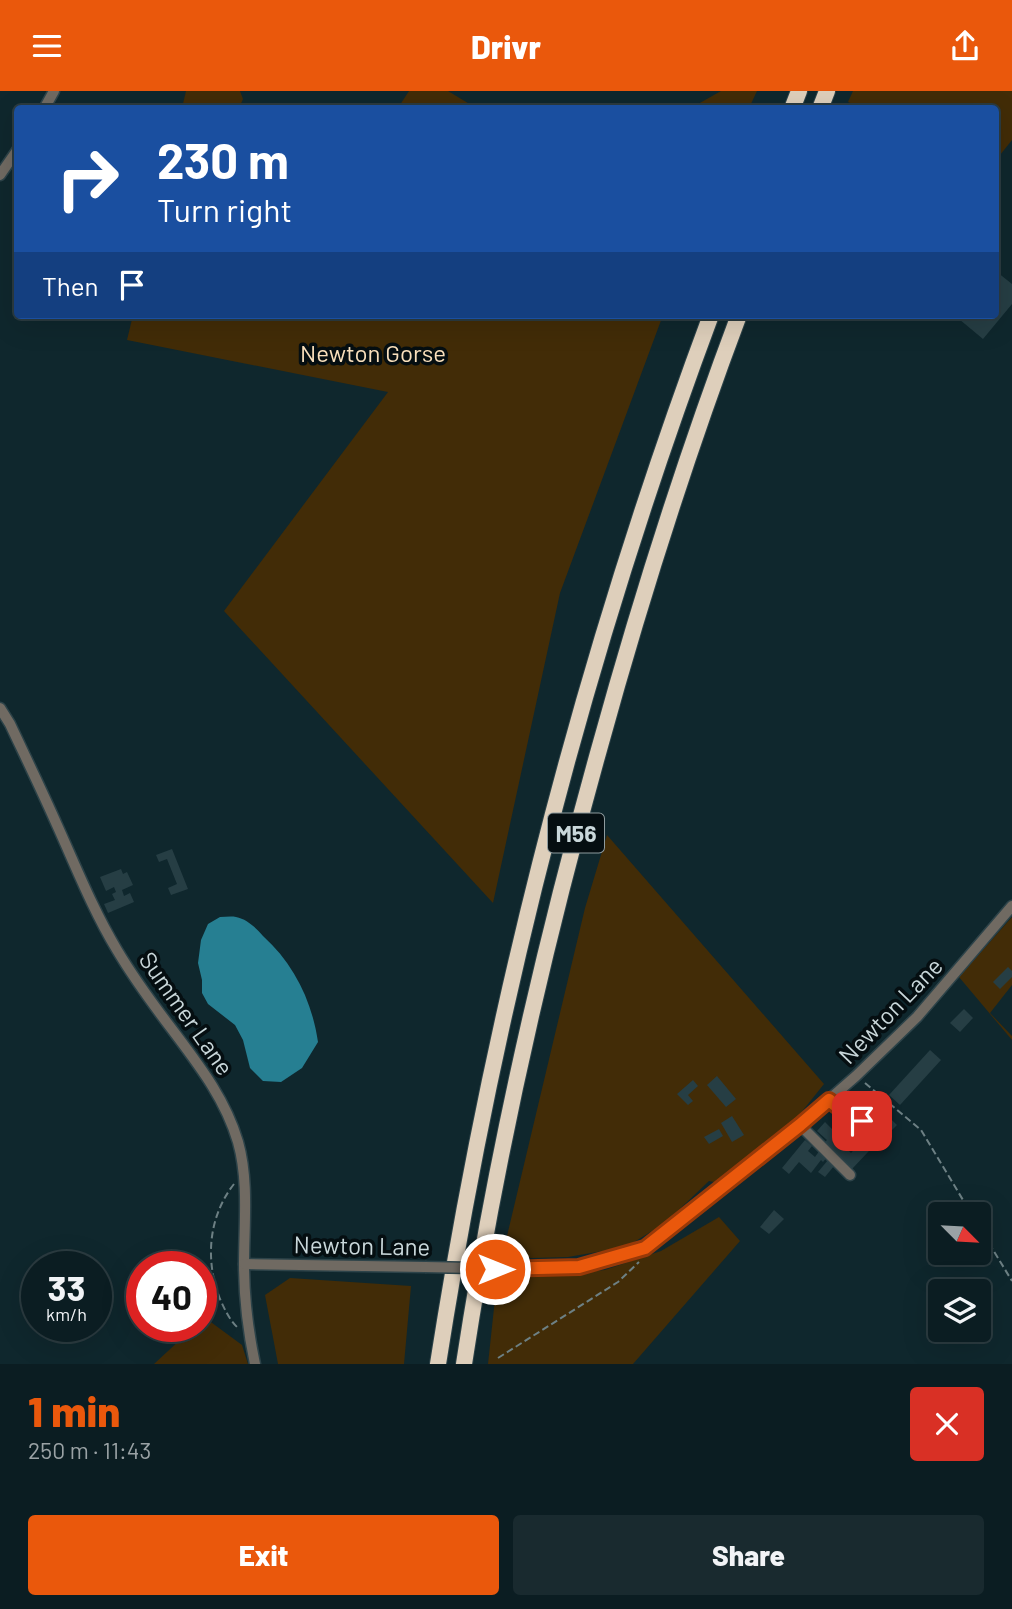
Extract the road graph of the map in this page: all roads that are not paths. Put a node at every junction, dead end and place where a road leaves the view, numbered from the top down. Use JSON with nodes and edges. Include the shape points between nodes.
{"nodes":[{"id":1,"x":14,"y":155,"type":"edge"},
{"id":2,"x":0,"y":176,"type":"edge"},
{"id":3,"x":710,"y":319,"type":"edge"},
{"id":4,"x":738,"y":319,"type":"edge"},
{"id":5,"x":0,"y":708,"type":"edge"},
{"id":6,"x":1012,"y":906,"type":"edge"},
{"id":7,"x":829,"y":1100,"type":"junction"},
{"id":8,"x":844,"y":1112,"type":"junction"},
{"id":9,"x":862,"y":1121,"type":"dead end"},
{"id":10,"x":835,"y":1123,"type":"dead end"},
{"id":11,"x":800,"y":1125,"type":"junction"},
{"id":12,"x":850,"y":1175,"type":"dead end"},
{"id":13,"x":244,"y":1264,"type":"junction"},
{"id":14,"x":255,"y":1364,"type":"edge"},
{"id":15,"x":438,"y":1364,"type":"edge"},
{"id":16,"x":464,"y":1364,"type":"edge"}],
"edges":[{"from":1,"to":2,"type":"street"},
{"from":3,"to":15,"type":"highway","number":"M56","via":[[626,565],[557,804],[488,1092]]},
{"from":4,"to":16,"type":"highway","number":"M56","via":[[648,583],[586,796],[531,1011]]},
{"from":5,"to":13,"type":"street","name":"Summer Lane","via":[[116,949],[207,1076],[229,1116],[243,1172]]},
{"from":6,"to":7,"type":"street","name":"Newton Lane","via":[[917,1017]]},
{"from":7,"to":8,"type":"street"},
{"from":7,"to":11,"type":"street","name":"Newton Lane"},
{"from":8,"to":9,"type":"street"},
{"from":8,"to":10,"type":"street"},
{"from":11,"to":12,"type":"street"},
{"from":11,"to":13,"type":"street","name":"Newton Lane","bridge":true,"via":[[645,1248],[579,1267]]},
{"from":13,"to":14,"type":"street","name":"Summer Lane","via":[[247,1330]]}]}
